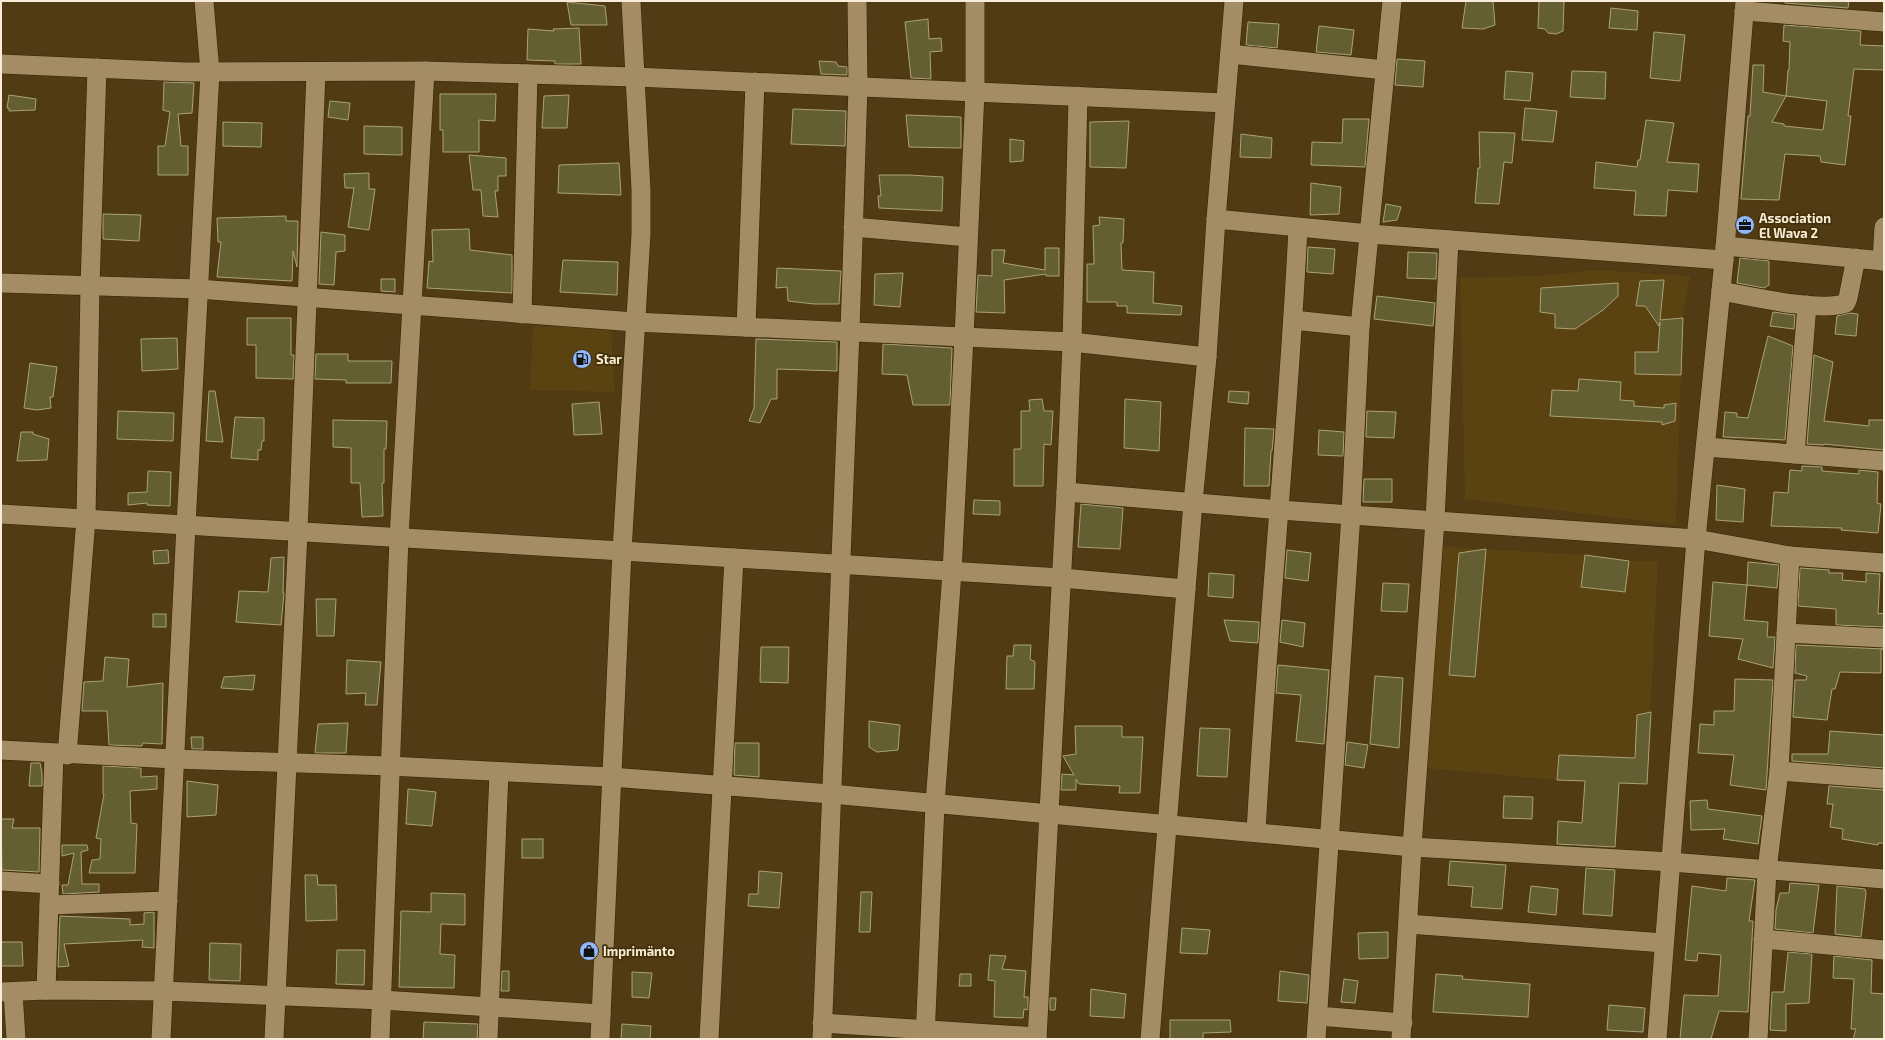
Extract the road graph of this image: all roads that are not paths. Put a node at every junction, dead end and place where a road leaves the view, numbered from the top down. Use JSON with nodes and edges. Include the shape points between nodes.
{"nodes":[{"id":1,"x":204,"y":1,"type":"edge"},
{"id":2,"x":631,"y":1,"type":"edge"},
{"id":3,"x":857,"y":1,"type":"edge"},
{"id":4,"x":975,"y":1,"type":"edge"},
{"id":5,"x":1234,"y":1,"type":"edge"},
{"id":6,"x":1392,"y":1,"type":"edge"},
{"id":7,"x":1744,"y":6,"type":"edge"},
{"id":8,"x":1884,"y":22,"type":"edge"},
{"id":9,"x":1230,"y":54,"type":"junction"},
{"id":10,"x":1,"y":64,"type":"edge"},
{"id":11,"x":97,"y":68,"type":"junction"},
{"id":12,"x":1385,"y":70,"type":"junction"},
{"id":13,"x":425,"y":71,"type":"junction"},
{"id":14,"x":210,"y":72,"type":"junction"},
{"id":15,"x":316,"y":72,"type":"junction"},
{"id":16,"x":528,"y":74,"type":"junction"},
{"id":17,"x":635,"y":77,"type":"junction"},
{"id":18,"x":755,"y":82,"type":"junction"},
{"id":19,"x":858,"y":87,"type":"junction"},
{"id":20,"x":975,"y":92,"type":"junction"},
{"id":21,"x":1078,"y":96,"type":"junction"},
{"id":22,"x":1225,"y":103,"type":"junction"},
{"id":23,"x":1216,"y":219,"type":"junction"},
{"id":24,"x":853,"y":227,"type":"junction"},
{"id":25,"x":1884,"y":227,"type":"edge"},
{"id":26,"x":1298,"y":228,"type":"junction"},
{"id":27,"x":1370,"y":234,"type":"junction"},
{"id":28,"x":968,"y":237,"type":"junction"},
{"id":29,"x":1449,"y":240,"type":"junction"},
{"id":30,"x":1725,"y":253,"type":"junction"},
{"id":31,"x":1856,"y":258,"type":"junction"},
{"id":32,"x":1883,"y":261,"type":"edge"},
{"id":33,"x":1,"y":283,"type":"edge"},
{"id":34,"x":90,"y":286,"type":"junction"},
{"id":35,"x":198,"y":289,"type":"junction"},
{"id":36,"x":1721,"y":291,"type":"junction"},
{"id":37,"x":307,"y":298,"type":"junction"},
{"id":38,"x":1807,"y":305,"type":"junction"},
{"id":39,"x":412,"y":306,"type":"junction"},
{"id":40,"x":522,"y":314,"type":"junction"},
{"id":41,"x":1293,"y":320,"type":"junction"},
{"id":42,"x":636,"y":322,"type":"junction"},
{"id":43,"x":746,"y":327,"type":"junction"},
{"id":44,"x":1360,"y":327,"type":"junction"},
{"id":45,"x":850,"y":331,"type":"junction"},
{"id":46,"x":964,"y":337,"type":"junction"},
{"id":47,"x":1072,"y":342,"type":"junction"},
{"id":48,"x":1207,"y":357,"type":"junction"},
{"id":49,"x":1706,"y":447,"type":"junction"},
{"id":50,"x":1795,"y":454,"type":"junction"},
{"id":51,"x":1884,"y":461,"type":"edge"},
{"id":52,"x":1066,"y":492,"type":"junction"},
{"id":53,"x":1193,"y":502,"type":"junction"},
{"id":54,"x":1280,"y":510,"type":"junction"},
{"id":55,"x":1,"y":514,"type":"edge"},
{"id":56,"x":1351,"y":514,"type":"junction"},
{"id":57,"x":86,"y":519,"type":"junction"},
{"id":58,"x":1435,"y":520,"type":"junction"},
{"id":59,"x":186,"y":525,"type":"junction"},
{"id":60,"x":298,"y":532,"type":"junction"},
{"id":61,"x":399,"y":538,"type":"junction"},
{"id":62,"x":1696,"y":540,"type":"junction"},
{"id":63,"x":622,"y":551,"type":"junction"},
{"id":64,"x":1790,"y":556,"type":"junction"},
{"id":65,"x":734,"y":558,"type":"junction"},
{"id":66,"x":1884,"y":563,"type":"edge"},
{"id":67,"x":840,"y":565,"type":"junction"},
{"id":68,"x":952,"y":572,"type":"junction"},
{"id":69,"x":1062,"y":578,"type":"junction"},
{"id":70,"x":1186,"y":589,"type":"junction"},
{"id":71,"x":1786,"y":633,"type":"junction"},
{"id":72,"x":1884,"y":638,"type":"edge"},
{"id":73,"x":1,"y":750,"type":"edge"},
{"id":74,"x":60,"y":754,"type":"junction"},
{"id":75,"x":174,"y":760,"type":"junction"},
{"id":76,"x":286,"y":764,"type":"junction"},
{"id":77,"x":389,"y":766,"type":"junction"},
{"id":78,"x":1779,"y":771,"type":"junction"},
{"id":79,"x":499,"y":772,"type":"junction"},
{"id":80,"x":611,"y":777,"type":"junction"},
{"id":81,"x":1884,"y":779,"type":"edge"},
{"id":82,"x":722,"y":786,"type":"junction"},
{"id":83,"x":831,"y":794,"type":"junction"},
{"id":84,"x":935,"y":804,"type":"junction"},
{"id":85,"x":1048,"y":815,"type":"junction"},
{"id":86,"x":1168,"y":825,"type":"junction"},
{"id":87,"x":1256,"y":832,"type":"junction"},
{"id":88,"x":1329,"y":838,"type":"junction"},
{"id":89,"x":1412,"y":847,"type":"junction"},
{"id":90,"x":1671,"y":862,"type":"junction"},
{"id":91,"x":1767,"y":870,"type":"junction"},
{"id":92,"x":1884,"y":879,"type":"edge"},
{"id":93,"x":1,"y":881,"type":"edge"},
{"id":94,"x":50,"y":884,"type":"junction"},
{"id":95,"x":168,"y":901,"type":"junction"},
{"id":96,"x":49,"y":905,"type":"junction"},
{"id":97,"x":1408,"y":924,"type":"junction"},
{"id":98,"x":1763,"y":938,"type":"junction"},
{"id":99,"x":1664,"y":943,"type":"junction"},
{"id":100,"x":1884,"y":950,"type":"edge"},
{"id":101,"x":46,"y":990,"type":"junction"},
{"id":102,"x":163,"y":991,"type":"junction"},
{"id":103,"x":7,"y":992,"type":"edge"},
{"id":104,"x":275,"y":997,"type":"junction"},
{"id":105,"x":382,"y":1000,"type":"junction"},
{"id":106,"x":490,"y":1007,"type":"junction"},
{"id":107,"x":601,"y":1014,"type":"junction"},
{"id":108,"x":1318,"y":1016,"type":"junction"},
{"id":109,"x":822,"y":1031,"type":"edge"},
{"id":110,"x":1402,"y":1031,"type":"edge"},
{"id":111,"x":926,"y":1035,"type":"edge"},
{"id":112,"x":1037,"y":1038,"type":"edge"},
{"id":113,"x":16,"y":1039,"type":"edge"},
{"id":114,"x":161,"y":1039,"type":"edge"},
{"id":115,"x":274,"y":1039,"type":"edge"},
{"id":116,"x":380,"y":1039,"type":"edge"},
{"id":117,"x":488,"y":1039,"type":"edge"},
{"id":118,"x":600,"y":1039,"type":"edge"},
{"id":119,"x":709,"y":1039,"type":"edge"},
{"id":120,"x":1150,"y":1039,"type":"edge"},
{"id":121,"x":1316,"y":1039,"type":"edge"},
{"id":122,"x":1657,"y":1039,"type":"edge"},
{"id":123,"x":1758,"y":1039,"type":"edge"}],
"edges":[{"from":1,"to":14,"type":"street"},
{"from":2,"to":17,"type":"street"},
{"from":3,"to":19,"type":"street"},
{"from":4,"to":20,"type":"street"},
{"from":5,"to":9,"type":"street"},
{"from":6,"to":12,"type":"street"},
{"from":7,"to":8,"type":"street"},
{"from":7,"to":30,"type":"street"},
{"from":9,"to":12,"type":"street"},
{"from":9,"to":22,"type":"street"},
{"from":10,"to":11,"type":"street"},
{"from":11,"to":14,"type":"street"},
{"from":11,"to":34,"type":"street"},
{"from":12,"to":27,"type":"street"},
{"from":13,"to":15,"type":"street"},
{"from":13,"to":16,"type":"street"},
{"from":13,"to":39,"type":"street"},
{"from":14,"to":15,"type":"street"},
{"from":14,"to":35,"type":"street"},
{"from":15,"to":37,"type":"street"},
{"from":16,"to":17,"type":"street"},
{"from":16,"to":40,"type":"street"},
{"from":17,"to":18,"type":"street"},
{"from":17,"to":42,"type":"street","via":[[641,212]]},
{"from":18,"to":19,"type":"street"},
{"from":18,"to":43,"type":"street"},
{"from":19,"to":20,"type":"street"},
{"from":19,"to":24,"type":"street"},
{"from":20,"to":21,"type":"street"},
{"from":20,"to":28,"type":"street"},
{"from":21,"to":22,"type":"street"},
{"from":21,"to":47,"type":"street"},
{"from":22,"to":23,"type":"street"},
{"from":23,"to":26,"type":"street"},
{"from":23,"to":48,"type":"street"},
{"from":24,"to":28,"type":"street"},
{"from":24,"to":45,"type":"street"},
{"from":25,"to":32,"type":"street"},
{"from":26,"to":27,"type":"street"},
{"from":26,"to":41,"type":"street"},
{"from":27,"to":29,"type":"street"},
{"from":27,"to":44,"type":"street"},
{"from":28,"to":46,"type":"street"},
{"from":29,"to":30,"type":"street"},
{"from":29,"to":58,"type":"street"},
{"from":30,"to":31,"type":"street"},
{"from":30,"to":36,"type":"street"},
{"from":31,"to":32,"type":"street"},
{"from":31,"to":38,"type":"street","via":[[1846,303]]},
{"from":33,"to":34,"type":"street"},
{"from":34,"to":35,"type":"street"},
{"from":34,"to":57,"type":"street"},
{"from":35,"to":37,"type":"street"},
{"from":35,"to":59,"type":"street"},
{"from":36,"to":38,"type":"street"},
{"from":36,"to":49,"type":"street"},
{"from":37,"to":39,"type":"street"},
{"from":37,"to":60,"type":"street"},
{"from":38,"to":50,"type":"street"},
{"from":39,"to":40,"type":"street"},
{"from":39,"to":61,"type":"street"},
{"from":40,"to":42,"type":"street"},
{"from":41,"to":44,"type":"street"},
{"from":41,"to":54,"type":"street"},
{"from":42,"to":43,"type":"street"},
{"from":42,"to":63,"type":"street"},
{"from":43,"to":45,"type":"street"},
{"from":44,"to":56,"type":"street"},
{"from":45,"to":46,"type":"street"},
{"from":45,"to":67,"type":"street"},
{"from":46,"to":47,"type":"street"},
{"from":46,"to":68,"type":"street"},
{"from":47,"to":48,"type":"street"},
{"from":47,"to":52,"type":"street"},
{"from":48,"to":53,"type":"street"},
{"from":49,"to":50,"type":"street"},
{"from":49,"to":62,"type":"street"},
{"from":50,"to":51,"type":"street"},
{"from":52,"to":53,"type":"street"},
{"from":52,"to":69,"type":"street"},
{"from":53,"to":54,"type":"street"},
{"from":53,"to":70,"type":"street"},
{"from":54,"to":56,"type":"street"},
{"from":54,"to":87,"type":"street","via":[[1262,722]]},
{"from":55,"to":57,"type":"street"},
{"from":56,"to":58,"type":"street"},
{"from":56,"to":88,"type":"street"},
{"from":57,"to":59,"type":"street"},
{"from":57,"to":74,"type":"street"},
{"from":58,"to":62,"type":"street"},
{"from":58,"to":89,"type":"street"},
{"from":59,"to":60,"type":"street"},
{"from":59,"to":75,"type":"street"},
{"from":60,"to":61,"type":"street"},
{"from":60,"to":76,"type":"street"},
{"from":61,"to":63,"type":"street"},
{"from":61,"to":77,"type":"street"},
{"from":62,"to":64,"type":"street"},
{"from":62,"to":90,"type":"street"},
{"from":63,"to":65,"type":"street"},
{"from":63,"to":80,"type":"street"},
{"from":64,"to":66,"type":"street"},
{"from":64,"to":71,"type":"street"},
{"from":65,"to":67,"type":"street"},
{"from":65,"to":82,"type":"street"},
{"from":67,"to":68,"type":"street"},
{"from":67,"to":83,"type":"street"},
{"from":68,"to":69,"type":"street"},
{"from":68,"to":84,"type":"street"},
{"from":69,"to":70,"type":"street"},
{"from":69,"to":85,"type":"street"},
{"from":70,"to":86,"type":"street"},
{"from":71,"to":72,"type":"street"},
{"from":71,"to":78,"type":"street"},
{"from":73,"to":74,"type":"street"},
{"from":74,"to":75,"type":"street"},
{"from":74,"to":94,"type":"street"},
{"from":75,"to":76,"type":"street"},
{"from":75,"to":95,"type":"street"},
{"from":76,"to":77,"type":"street"},
{"from":76,"to":104,"type":"street"},
{"from":77,"to":79,"type":"street"},
{"from":77,"to":105,"type":"street"},
{"from":78,"to":81,"type":"street"},
{"from":78,"to":91,"type":"street"},
{"from":79,"to":80,"type":"street"},
{"from":79,"to":106,"type":"street"},
{"from":80,"to":82,"type":"street"},
{"from":80,"to":107,"type":"street"},
{"from":82,"to":83,"type":"street"},
{"from":82,"to":119,"type":"street"},
{"from":83,"to":84,"type":"street"},
{"from":83,"to":109,"type":"street"},
{"from":84,"to":85,"type":"street"},
{"from":84,"to":111,"type":"street"},
{"from":85,"to":86,"type":"street"},
{"from":85,"to":112,"type":"street"},
{"from":86,"to":87,"type":"street"},
{"from":86,"to":120,"type":"street"},
{"from":87,"to":88,"type":"street"},
{"from":88,"to":89,"type":"street"},
{"from":88,"to":108,"type":"street"},
{"from":89,"to":90,"type":"street"},
{"from":89,"to":97,"type":"street"},
{"from":90,"to":91,"type":"street"},
{"from":90,"to":99,"type":"street"},
{"from":91,"to":92,"type":"street"},
{"from":91,"to":98,"type":"street"},
{"from":93,"to":94,"type":"street"},
{"from":94,"to":96,"type":"street"},
{"from":95,"to":96,"type":"street"},
{"from":95,"to":102,"type":"street"},
{"from":96,"to":101,"type":"street"},
{"from":97,"to":99,"type":"street"},
{"from":97,"to":110,"type":"street"},
{"from":98,"to":100,"type":"street"},
{"from":98,"to":123,"type":"street"},
{"from":99,"to":122,"type":"street"},
{"from":101,"to":102,"type":"street"},
{"from":101,"to":103,"type":"street"},
{"from":102,"to":104,"type":"street"},
{"from":102,"to":114,"type":"street"},
{"from":103,"to":113,"type":"street"},
{"from":104,"to":105,"type":"street"},
{"from":104,"to":115,"type":"street"},
{"from":105,"to":106,"type":"street"},
{"from":105,"to":116,"type":"street"},
{"from":106,"to":107,"type":"street"},
{"from":106,"to":117,"type":"street"},
{"from":107,"to":118,"type":"street"},
{"from":108,"to":110,"type":"street"},
{"from":108,"to":121,"type":"street"},
{"from":109,"to":111,"type":"street"},
{"from":111,"to":112,"type":"street"}]}
